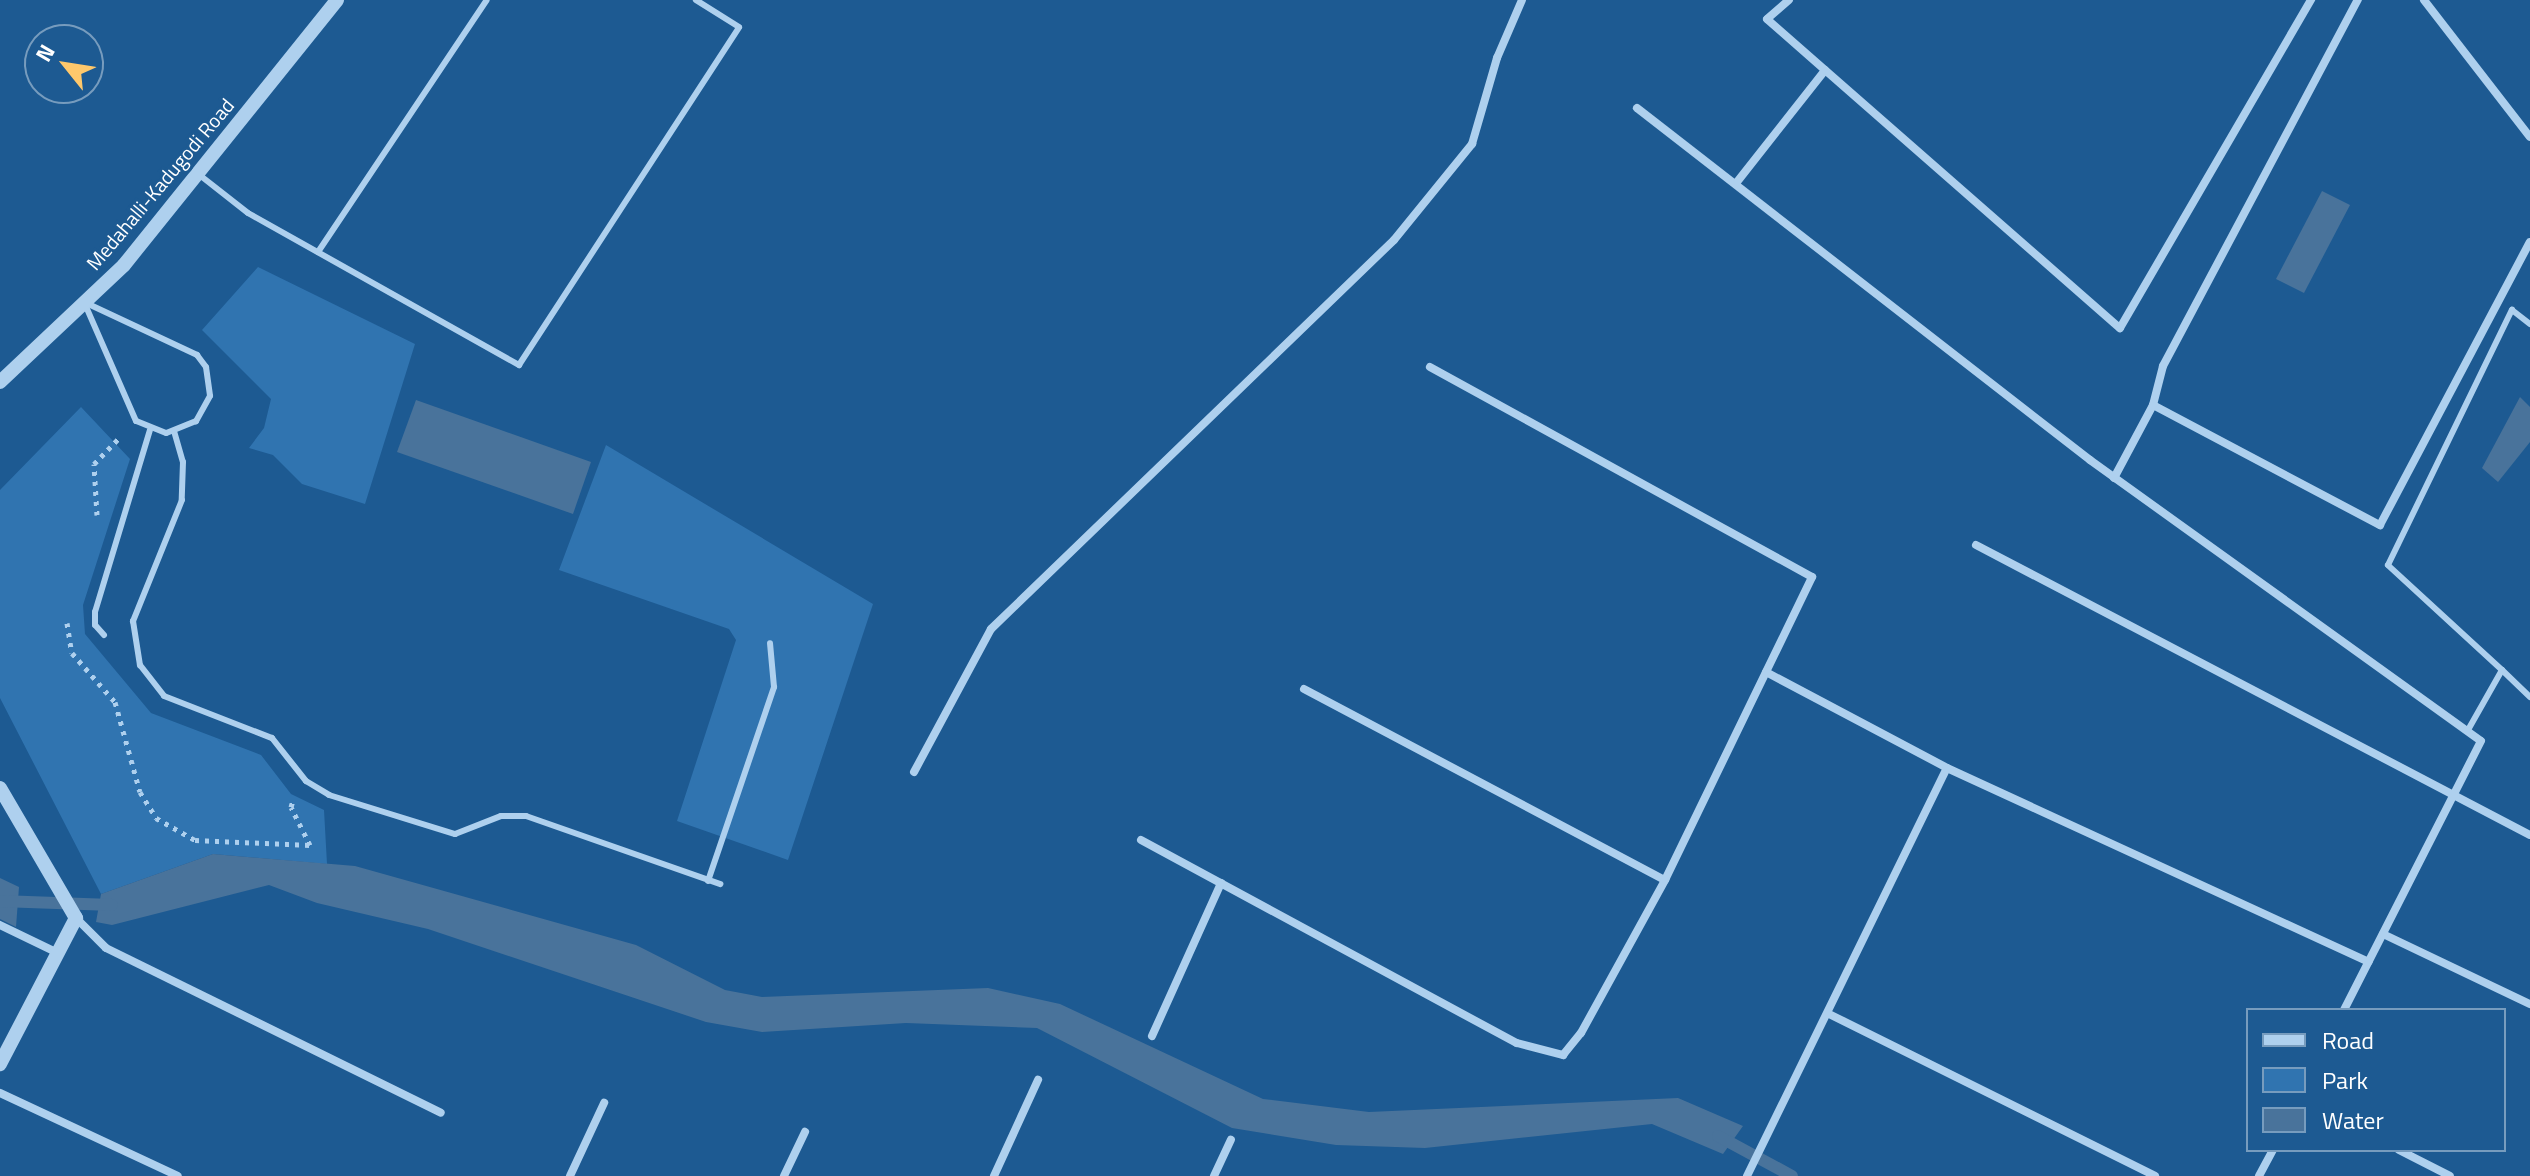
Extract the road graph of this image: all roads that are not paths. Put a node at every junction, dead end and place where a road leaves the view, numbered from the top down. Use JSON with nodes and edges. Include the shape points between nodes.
{"nodes":[{"id":1,"x":337,"y":0,"type":"edge"},
{"id":2,"x":487,"y":0,"type":"edge"},
{"id":3,"x":696,"y":0,"type":"edge"},
{"id":4,"x":1522,"y":0,"type":"edge"},
{"id":5,"x":1789,"y":0,"type":"edge"},
{"id":6,"x":2311,"y":0,"type":"edge"},
{"id":7,"x":2358,"y":0,"type":"edge"},
{"id":8,"x":2424,"y":0,"type":"edge"},
{"id":9,"x":1825,"y":70,"type":"junction"},
{"id":10,"x":1637,"y":108,"type":"dead end"},
{"id":11,"x":2530,"y":137,"type":"edge"},
{"id":12,"x":197,"y":173,"type":"junction"},
{"id":13,"x":1737,"y":182,"type":"junction"},
{"id":14,"x":2530,"y":242,"type":"edge"},
{"id":15,"x":318,"y":252,"type":"junction"},
{"id":16,"x":84,"y":302,"type":"junction"},
{"id":17,"x":2530,"y":324,"type":"edge"},
{"id":18,"x":1430,"y":367,"type":"dead end"},
{"id":19,"x":0,"y":382,"type":"edge"},
{"id":20,"x":2153,"y":405,"type":"junction"},
{"id":21,"x":150,"y":430,"type":"junction"},
{"id":22,"x":174,"y":431,"type":"junction"},
{"id":23,"x":2114,"y":478,"type":"junction"},
{"id":24,"x":1976,"y":545,"type":"dead end"},
{"id":25,"x":104,"y":635,"type":"dead end"},
{"id":26,"x":770,"y":643,"type":"dead end"},
{"id":27,"x":2502,"y":670,"type":"junction"},
{"id":28,"x":1766,"y":672,"type":"junction"},
{"id":29,"x":1304,"y":689,"type":"dead end"},
{"id":30,"x":2530,"y":697,"type":"edge"},
{"id":31,"x":2468,"y":730,"type":"junction"},
{"id":32,"x":1947,"y":768,"type":"junction"},
{"id":33,"x":914,"y":772,"type":"dead end"},
{"id":34,"x":0,"y":788,"type":"edge"},
{"id":35,"x":2454,"y":795,"type":"junction"},
{"id":36,"x":2530,"y":835,"type":"edge"},
{"id":37,"x":1141,"y":840,"type":"dead end"},
{"id":38,"x":1665,"y":880,"type":"junction"},
{"id":39,"x":708,"y":881,"type":"junction"},
{"id":40,"x":1221,"y":883,"type":"junction"},
{"id":41,"x":720,"y":884,"type":"dead end"},
{"id":42,"x":76,"y":918,"type":"junction"},
{"id":43,"x":0,"y":925,"type":"edge"},
{"id":44,"x":2383,"y":934,"type":"junction"},
{"id":45,"x":58,"y":953,"type":"junction"},
{"id":46,"x":2368,"y":962,"type":"junction"},
{"id":47,"x":2530,"y":1004,"type":"edge"},
{"id":48,"x":2345,"y":1008,"type":"edge"},
{"id":49,"x":1829,"y":1014,"type":"junction"},
{"id":50,"x":1152,"y":1036,"type":"dead end"},
{"id":51,"x":0,"y":1064,"type":"edge"},
{"id":52,"x":1038,"y":1080,"type":"dead end"},
{"id":53,"x":0,"y":1093,"type":"edge"},
{"id":54,"x":604,"y":1103,"type":"dead end"},
{"id":55,"x":441,"y":1113,"type":"dead end"},
{"id":56,"x":805,"y":1132,"type":"dead end"},
{"id":57,"x":1231,"y":1140,"type":"dead end"},
{"id":58,"x":2272,"y":1152,"type":"edge"},
{"id":59,"x":2403,"y":1152,"type":"edge"},
{"id":60,"x":178,"y":1176,"type":"edge"},
{"id":61,"x":570,"y":1176,"type":"edge"},
{"id":62,"x":784,"y":1176,"type":"edge"},
{"id":63,"x":994,"y":1176,"type":"edge"},
{"id":64,"x":1214,"y":1176,"type":"edge"},
{"id":65,"x":1747,"y":1176,"type":"edge"},
{"id":66,"x":2155,"y":1176,"type":"edge"},
{"id":67,"x":2259,"y":1176,"type":"edge"},
{"id":68,"x":2450,"y":1176,"type":"edge"}],
"edges":[{"from":1,"to":12,"type":"street","name":"Medahalli-Kadugodi Road"},
{"from":2,"to":15,"type":"lane"},
{"from":3,"to":15,"type":"lane","via":[[739,27],[519,365]]},
{"from":4,"to":33,"type":"street","via":[[1497,58],[1472,144],[1394,240],[991,629]]},
{"from":5,"to":9,"type":"street","via":[[1767,19]]},
{"from":6,"to":9,"type":"street","via":[[2120,328]]},
{"from":7,"to":20,"type":"street","via":[[2163,366]]},
{"from":8,"to":11,"type":"street"},
{"from":9,"to":13,"type":"street"},
{"from":10,"to":13,"type":"street"},
{"from":12,"to":15,"type":"lane","via":[[248,213]]},
{"from":12,"to":16,"type":"street","name":"Medahalli-Kadugodi Road","via":[[124,265]]},
{"from":13,"to":23,"type":"street"},
{"from":14,"to":20,"type":"street","via":[[2380,525]]},
{"from":16,"to":19,"type":"street","name":"Medahalli-Kadugodi Road"},
{"from":16,"to":21,"type":"lane","via":[[126,409]]},
{"from":16,"to":22,"type":"lane","via":[[185,347],[206,367],[210,396],[205,410],[196,421]]},
{"from":17,"to":27,"type":"lane","via":[[2512,310],[2388,565]]},
{"from":18,"to":28,"type":"street","via":[[1812,577]]},
{"from":20,"to":23,"type":"street"},
{"from":21,"to":22,"type":"lane"},
{"from":21,"to":25,"type":"lane","via":[[95,612],[95,625]]},
{"from":22,"to":39,"type":"lane","via":[[183,462],[182,500],[133,621],[140,665],[164,696],[272,738],[306,781],[329,795],[455,834],[501,816],[526,816]]},
{"from":23,"to":31,"type":"street"},
{"from":24,"to":35,"type":"street"},
{"from":26,"to":39,"type":"lane","via":[[774,687]]},
{"from":27,"to":30,"type":"lane"},
{"from":27,"to":31,"type":"lane"},
{"from":28,"to":32,"type":"street"},
{"from":28,"to":38,"type":"street"},
{"from":29,"to":38,"type":"street"},
{"from":31,"to":35,"type":"street","via":[[2481,741]]},
{"from":32,"to":46,"type":"street"},
{"from":32,"to":49,"type":"street"},
{"from":34,"to":42,"type":"street"},
{"from":35,"to":36,"type":"street"},
{"from":35,"to":44,"type":"street"},
{"from":37,"to":40,"type":"street"},
{"from":38,"to":40,"type":"street","via":[[1581,1033],[1563,1055],[1517,1043]]},
{"from":39,"to":41,"type":"lane"},
{"from":40,"to":50,"type":"street"},
{"from":42,"to":45,"type":"street"},
{"from":42,"to":55,"type":"street","via":[[106,948]]},
{"from":43,"to":45,"type":"street"},
{"from":44,"to":46,"type":"street"},
{"from":44,"to":47,"type":"street"},
{"from":45,"to":51,"type":"street"},
{"from":46,"to":48,"type":"street"},
{"from":49,"to":65,"type":"street"},
{"from":49,"to":66,"type":"street"},
{"from":52,"to":63,"type":"street"},
{"from":53,"to":60,"type":"street"},
{"from":54,"to":61,"type":"street"},
{"from":56,"to":62,"type":"street"},
{"from":57,"to":64,"type":"street"},
{"from":58,"to":67,"type":"street"},
{"from":59,"to":68,"type":"street"}]}
